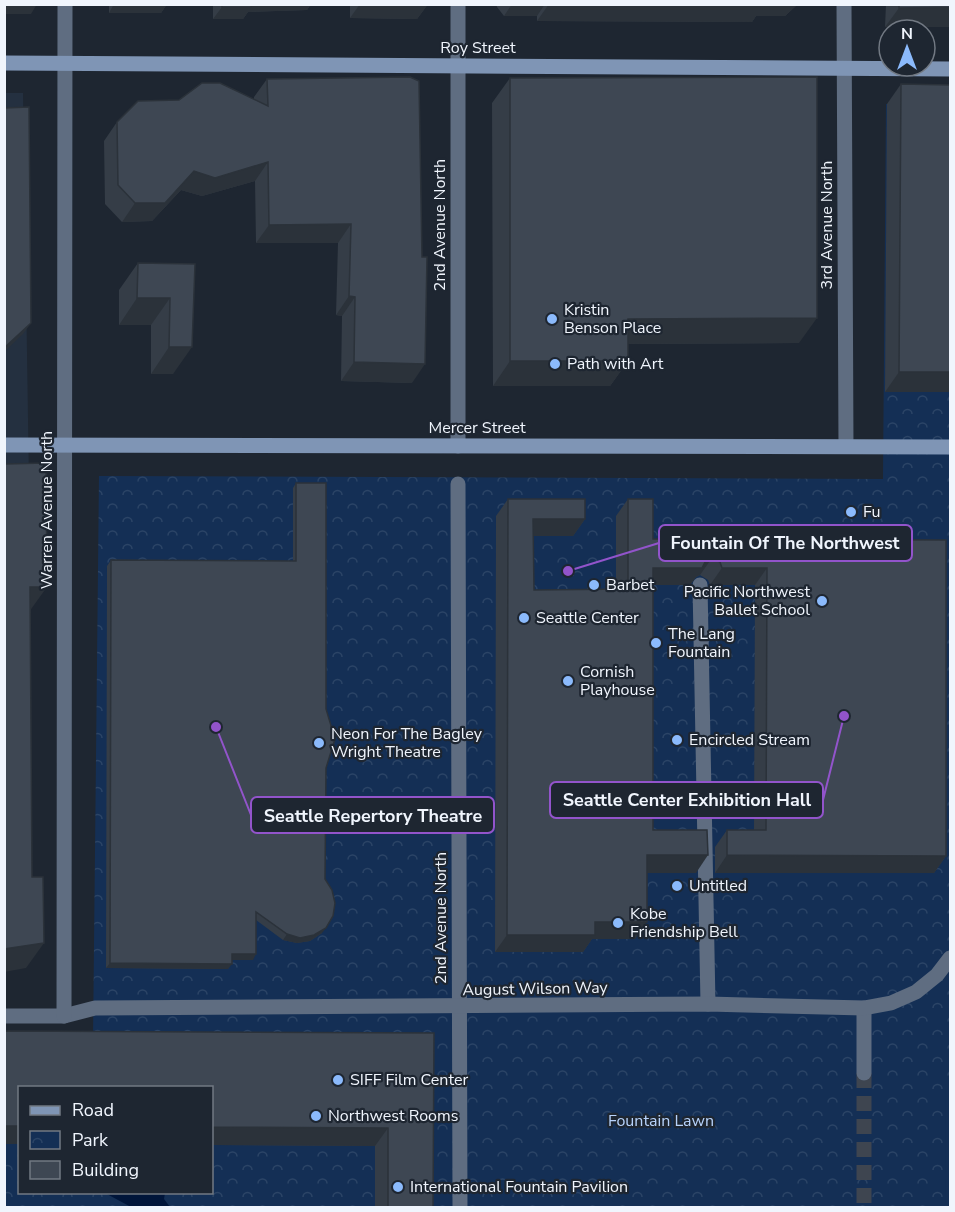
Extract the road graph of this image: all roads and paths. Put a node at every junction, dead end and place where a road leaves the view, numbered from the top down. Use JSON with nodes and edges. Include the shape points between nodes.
{"nodes":[{"id":1,"x":64,"y":4,"type":"edge"},
{"id":2,"x":458,"y":4,"type":"edge"},
{"id":3,"x":844,"y":4,"type":"edge"},
{"id":4,"x":4,"y":63,"type":"edge"},
{"id":5,"x":64,"y":63,"type":"junction"},
{"id":6,"x":458,"y":66,"type":"junction"},
{"id":7,"x":844,"y":68,"type":"junction"},
{"id":8,"x":951,"y":69,"type":"edge"},
{"id":9,"x":4,"y":445,"type":"edge"},
{"id":10,"x":65,"y":446,"type":"junction"},
{"id":11,"x":458,"y":446,"type":"junction"},
{"id":12,"x":846,"y":446,"type":"junction"},
{"id":13,"x":951,"y":447,"type":"edge"},
{"id":14,"x":458,"y":484,"type":"dead end"},
{"id":15,"x":700,"y":585,"type":"edge"},
{"id":16,"x":951,"y":958,"type":"edge"},
{"id":17,"x":708,"y":1004,"type":"junction"},
{"id":18,"x":459,"y":1008,"type":"junction"},
{"id":19,"x":864,"y":1008,"type":"junction"},
{"id":20,"x":4,"y":1016,"type":"edge"},
{"id":21,"x":64,"y":1016,"type":"junction"},
{"id":22,"x":864,"y":1073,"type":"tunnel mouth"},
{"id":23,"x":460,"y":1208,"type":"edge"}],
"edges":[{"from":1,"to":5,"type":"street","name":"Warren Avenue North"},
{"from":2,"to":6,"type":"street","name":"2nd Avenue North"},
{"from":3,"to":7,"type":"street","name":"3rd Avenue North"},
{"from":4,"to":5,"type":"street","name":"Roy Street"},
{"from":5,"to":6,"type":"street","name":"Roy Street"},
{"from":5,"to":10,"type":"street","name":"Warren Avenue North"},
{"from":6,"to":7,"type":"street","name":"Roy Street"},
{"from":6,"to":11,"type":"street","name":"2nd Avenue North"},
{"from":7,"to":8,"type":"street","name":"Roy Street"},
{"from":7,"to":12,"type":"street","name":"3rd Avenue North"},
{"from":9,"to":10,"type":"street","name":"Mercer Street"},
{"from":10,"to":11,"type":"street","name":"Mercer Street"},
{"from":10,"to":21,"type":"street","name":"Warren Avenue North"},
{"from":11,"to":12,"type":"street","name":"Mercer Street"},
{"from":12,"to":13,"type":"street","name":"Mercer Street"},
{"from":14,"to":18,"type":"street","name":"2nd Avenue North"},
{"from":15,"to":17,"type":"street"},
{"from":16,"to":19,"type":"street","name":"August Wilson Way","via":[[916,992],[891,1003]]},
{"from":17,"to":18,"type":"street","name":"August Wilson Way"},
{"from":17,"to":19,"type":"street","name":"August Wilson Way"},
{"from":18,"to":21,"type":"street","name":"August Wilson Way","via":[[95,1008]]},
{"from":18,"to":23,"type":"street","name":"2nd Avenue North"},
{"from":19,"to":22,"type":"street"},
{"from":20,"to":21,"type":"street","name":"August Wilson Way"}]}
